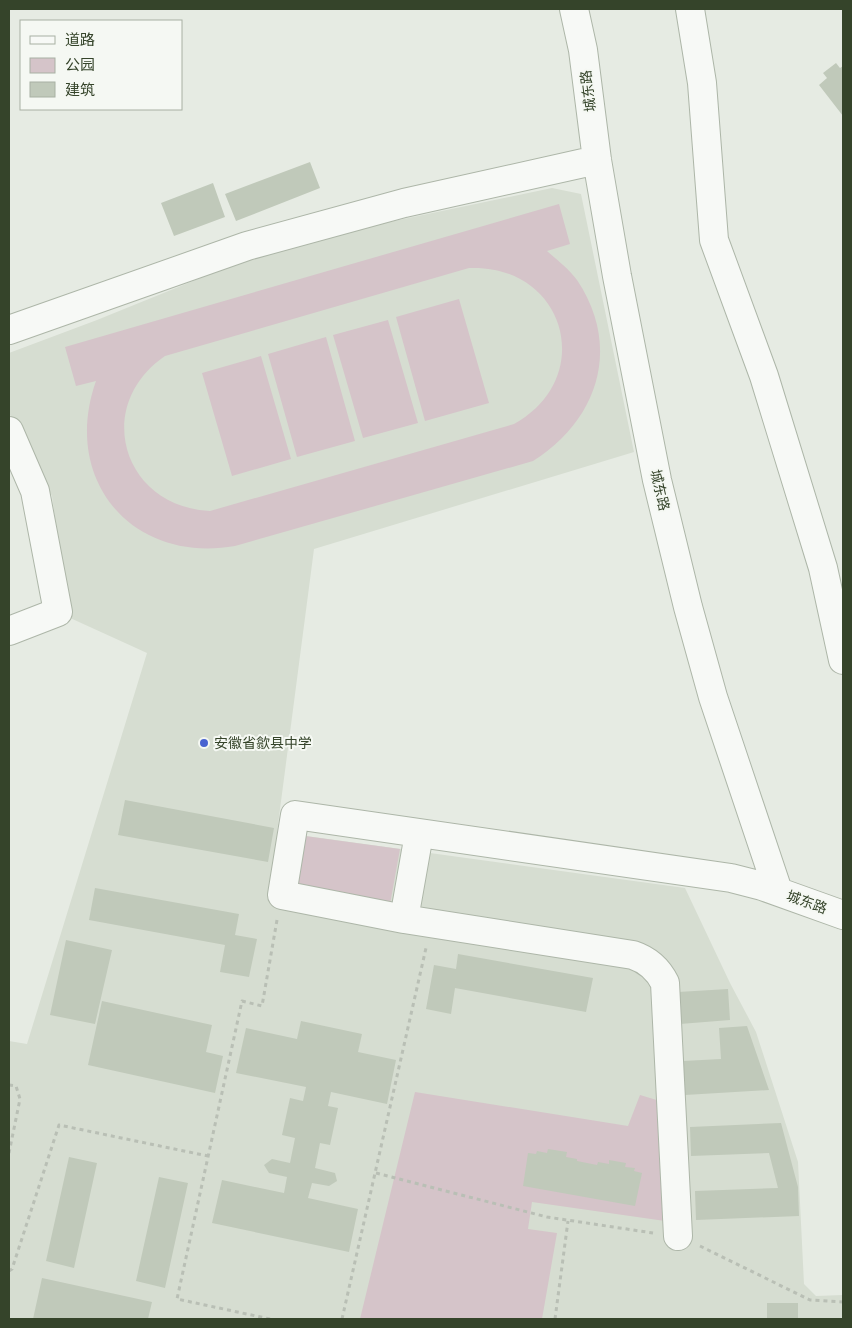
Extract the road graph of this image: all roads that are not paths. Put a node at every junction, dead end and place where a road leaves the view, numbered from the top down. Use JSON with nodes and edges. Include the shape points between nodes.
{"nodes":[{"id":1,"x":574,"y":9,"type":"edge"},
{"id":2,"x":690,"y":9,"type":"edge"},
{"id":3,"x":597,"y":160,"type":"junction"},
{"id":4,"x":9,"y":330,"type":"edge"},
{"id":5,"x":9,"y":431,"type":"edge"},
{"id":6,"x":9,"y":631,"type":"edge"},
{"id":7,"x":843,"y":660,"type":"edge"},
{"id":8,"x":419,"y":834,"type":"junction"},
{"id":9,"x":778,"y":891,"type":"junction"},
{"id":10,"x":843,"y":915,"type":"edge"},
{"id":11,"x":404,"y":919,"type":"junction"},
{"id":12,"x":678,"y":1236,"type":"road end"}],
"edges":[{"from":1,"to":3,"type":"street","name":"城东路","via":[[583,50]]},
{"from":2,"to":7,"type":"street","via":[[702,83],[714,240],[772,403],[823,568]]},
{"from":3,"to":4,"type":"street","via":[[404,203],[247,246]]},
{"from":3,"to":9,"type":"street","name":"城东路","via":[[616,276],[657,480],[686,598],[713,697]]},
{"from":5,"to":6,"type":"street","via":[[35,491],[58,612]]},
{"from":8,"to":9,"type":"street","via":[[731,878]]},
{"from":8,"to":11,"type":"street"},
{"from":8,"to":11,"type":"street","via":[[295,815],[282,895]]},
{"from":9,"to":10,"type":"street","name":"城东路"},
{"from":11,"to":12,"type":"street","via":[[633,955],[656,969],[665,983]]}]}
